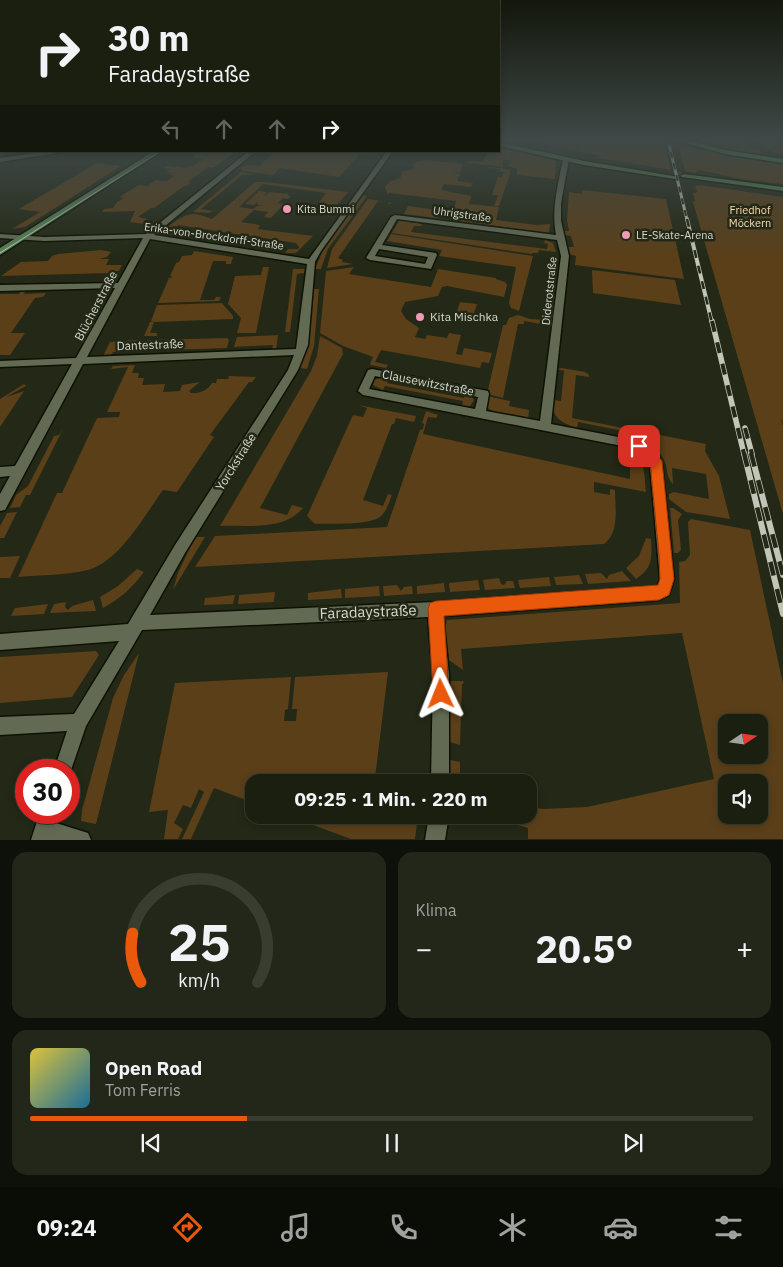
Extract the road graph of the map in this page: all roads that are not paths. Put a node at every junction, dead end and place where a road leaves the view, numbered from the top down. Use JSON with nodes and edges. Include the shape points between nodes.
{"nodes":[{"id":1,"x":115,"y":179,"type":"edge"},
{"id":2,"x":218,"y":179,"type":"edge"},
{"id":3,"x":369,"y":179,"type":"edge"},
{"id":4,"x":562,"y":179,"type":"edge"},
{"id":5,"x":700,"y":179,"type":"edge"},
{"id":6,"x":783,"y":191,"type":"edge"},
{"id":7,"x":0,"y":236,"type":"edge"},
{"id":8,"x":148,"y":236,"type":"junction"},
{"id":9,"x":24,"y":237,"type":"junction"},
{"id":10,"x":561,"y":238,"type":"junction"},
{"id":11,"x":376,"y":246,"type":"junction"},
{"id":12,"x":0,"y":252,"type":"edge"},
{"id":13,"x":311,"y":262,"type":"junction"},
{"id":14,"x":122,"y":285,"type":"junction"},
{"id":15,"x":0,"y":288,"type":"edge"},
{"id":16,"x":300,"y":352,"type":"junction"},
{"id":17,"x":81,"y":360,"type":"junction"},
{"id":18,"x":0,"y":364,"type":"edge"},
{"id":19,"x":480,"y":413,"type":"junction"},
{"id":20,"x":545,"y":426,"type":"junction"},
{"id":21,"x":19,"y":471,"type":"junction"},
{"id":22,"x":0,"y":472,"type":"edge"},
{"id":23,"x":0,"y":506,"type":"edge"},
{"id":24,"x":659,"y":593,"type":"joint"},
{"id":25,"x":436,"y":609,"type":"junction"},
{"id":26,"x":134,"y":627,"type":"junction"},
{"id":27,"x":0,"y":642,"type":"edge"},
{"id":28,"x":79,"y":722,"type":"junction"},
{"id":29,"x":0,"y":726,"type":"edge"},
{"id":30,"x":67,"y":759,"type":"edge"},
{"id":31,"x":440,"y":774,"type":"edge"},
{"id":32,"x":438,"y":824,"type":"edge"},
{"id":33,"x":45,"y":827,"type":"edge"},
{"id":34,"x":77,"y":839,"type":"edge"},
{"id":35,"x":435,"y":840,"type":"edge"}],
"edges":[{"from":1,"to":9,"type":"main road"},
{"from":2,"to":8,"type":"street","name":"Blücherstraße"},
{"from":3,"to":13,"type":"street","name":"Yorckstraße"},
{"from":4,"to":10,"type":"street","name":"Diderotstraße","via":[[557,221]]},
{"from":5,"to":6,"type":"main road"},
{"from":7,"to":9,"type":"street","name":"Erika-von-Brockdorff-Straße"},
{"from":8,"to":9,"type":"street","name":"Erika-von-Brockdorff-Straße"},
{"from":8,"to":13,"type":"street","name":"Erika-von-Brockdorff-Straße"},
{"from":8,"to":14,"type":"street","name":"Blücherstraße"},
{"from":9,"to":12,"type":"main road"},
{"from":10,"to":11,"type":"street","name":"Uhrigstraße","via":[[395,217]]},
{"from":10,"to":20,"type":"street","name":"Diderotstraße","via":[[565,256]]},
{"from":11,"to":11,"type":"street","via":[[370,258],[428,267],[433,255]]},
{"from":13,"to":16,"type":"street","name":"Yorckstraße"},
{"from":14,"to":15,"type":"street"},
{"from":14,"to":17,"type":"street","name":"Blücherstraße"},
{"from":16,"to":17,"type":"street","name":"Dantestraße"},
{"from":16,"to":26,"type":"street","name":"Yorckstraße","via":[[293,370]]},
{"from":17,"to":18,"type":"street","name":"Dantestraße"},
{"from":17,"to":21,"type":"street","name":"Blücherstraße"},
{"from":19,"to":19,"type":"street","name":"Clausewitzstraße","via":[[484,394],[372,372],[363,391]]},
{"from":19,"to":20,"type":"street","name":"Clausewitzstraße"},
{"from":20,"to":24,"type":"street","name":"Clausewitzstraße","via":[[634,444],[649,452],[656,461],[667,579],[664,590]]},
{"from":21,"to":22,"type":"street"},
{"from":21,"to":23,"type":"street","name":"Blücherstraße"},
{"from":24,"to":25,"type":"street","name":"Faradaystraße"},
{"from":25,"to":26,"type":"street","name":"Faradaystraße"},
{"from":25,"to":31,"type":"street","via":[[441,675]]},
{"from":26,"to":27,"type":"street","name":"Faradaystraße"},
{"from":26,"to":28,"type":"street","name":"Yorckstraße"},
{"from":28,"to":29,"type":"street"},
{"from":28,"to":30,"type":"street","name":"Yorckstraße"},
{"from":32,"to":35,"type":"street"},
{"from":33,"to":34,"type":"street"}]}
